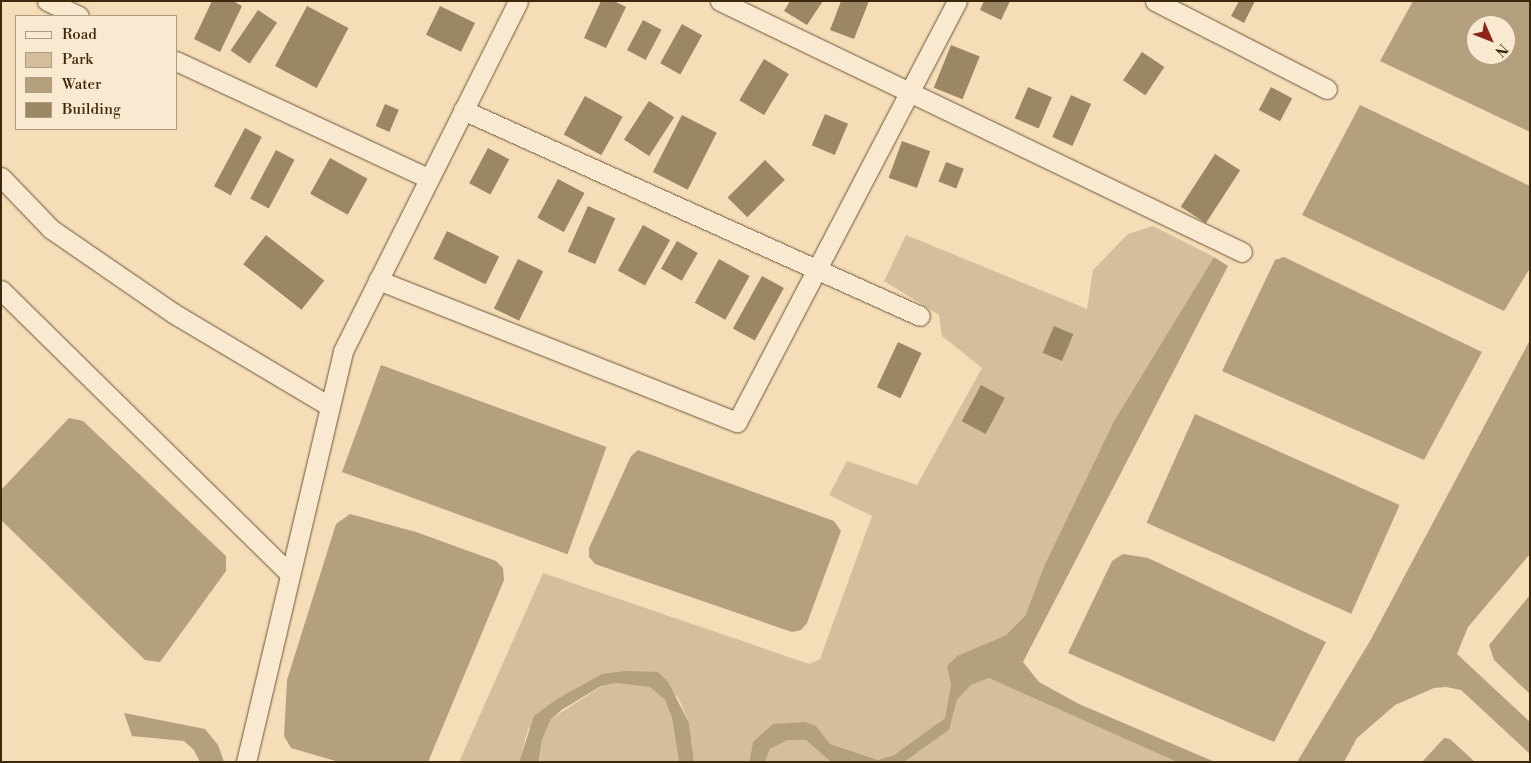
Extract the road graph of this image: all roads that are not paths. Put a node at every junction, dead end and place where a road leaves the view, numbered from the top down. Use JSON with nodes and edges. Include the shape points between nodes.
{"nodes":[{"id":1,"x":47,"y":1,"type":"edge"},
{"id":2,"x":518,"y":1,"type":"edge"},
{"id":3,"x":720,"y":1,"type":"edge"},
{"id":4,"x":957,"y":1,"type":"edge"},
{"id":5,"x":1155,"y":1,"type":"edge"},
{"id":6,"x":77,"y":15,"type":"edge"},
{"id":7,"x":178,"y":62,"type":"edge"},
{"id":8,"x":1327,"y":89,"type":"dead end"},
{"id":9,"x":908,"y":92,"type":"junction"},
{"id":10,"x":463,"y":110,"type":"junction"},
{"id":11,"x":1,"y":177,"type":"edge"},
{"id":12,"x":428,"y":178,"type":"junction"},
{"id":13,"x":1242,"y":252,"type":"dead end"},
{"id":14,"x":816,"y":269,"type":"junction"},
{"id":15,"x":378,"y":280,"type":"junction"},
{"id":16,"x":1,"y":290,"type":"edge"},
{"id":17,"x":920,"y":316,"type":"dead end"},
{"id":18,"x":329,"y":406,"type":"junction"},
{"id":19,"x":289,"y":573,"type":"junction"},
{"id":20,"x":246,"y":762,"type":"edge"}],
"edges":[{"from":1,"to":6,"type":"street"},
{"from":2,"to":10,"type":"street"},
{"from":3,"to":9,"type":"street"},
{"from":4,"to":9,"type":"street"},
{"from":5,"to":8,"type":"street"},
{"from":7,"to":12,"type":"street"},
{"from":9,"to":13,"type":"street"},
{"from":9,"to":14,"type":"street"},
{"from":10,"to":12,"type":"street"},
{"from":10,"to":14,"type":"street"},
{"from":11,"to":18,"type":"street","via":[[51,229],[173,313]]},
{"from":12,"to":15,"type":"street"},
{"from":14,"to":15,"type":"street","via":[[737,422]]},
{"from":14,"to":17,"type":"street"},
{"from":15,"to":18,"type":"street","via":[[343,351]]},
{"from":16,"to":19,"type":"street"},
{"from":18,"to":19,"type":"street"},
{"from":19,"to":20,"type":"street"}]}
